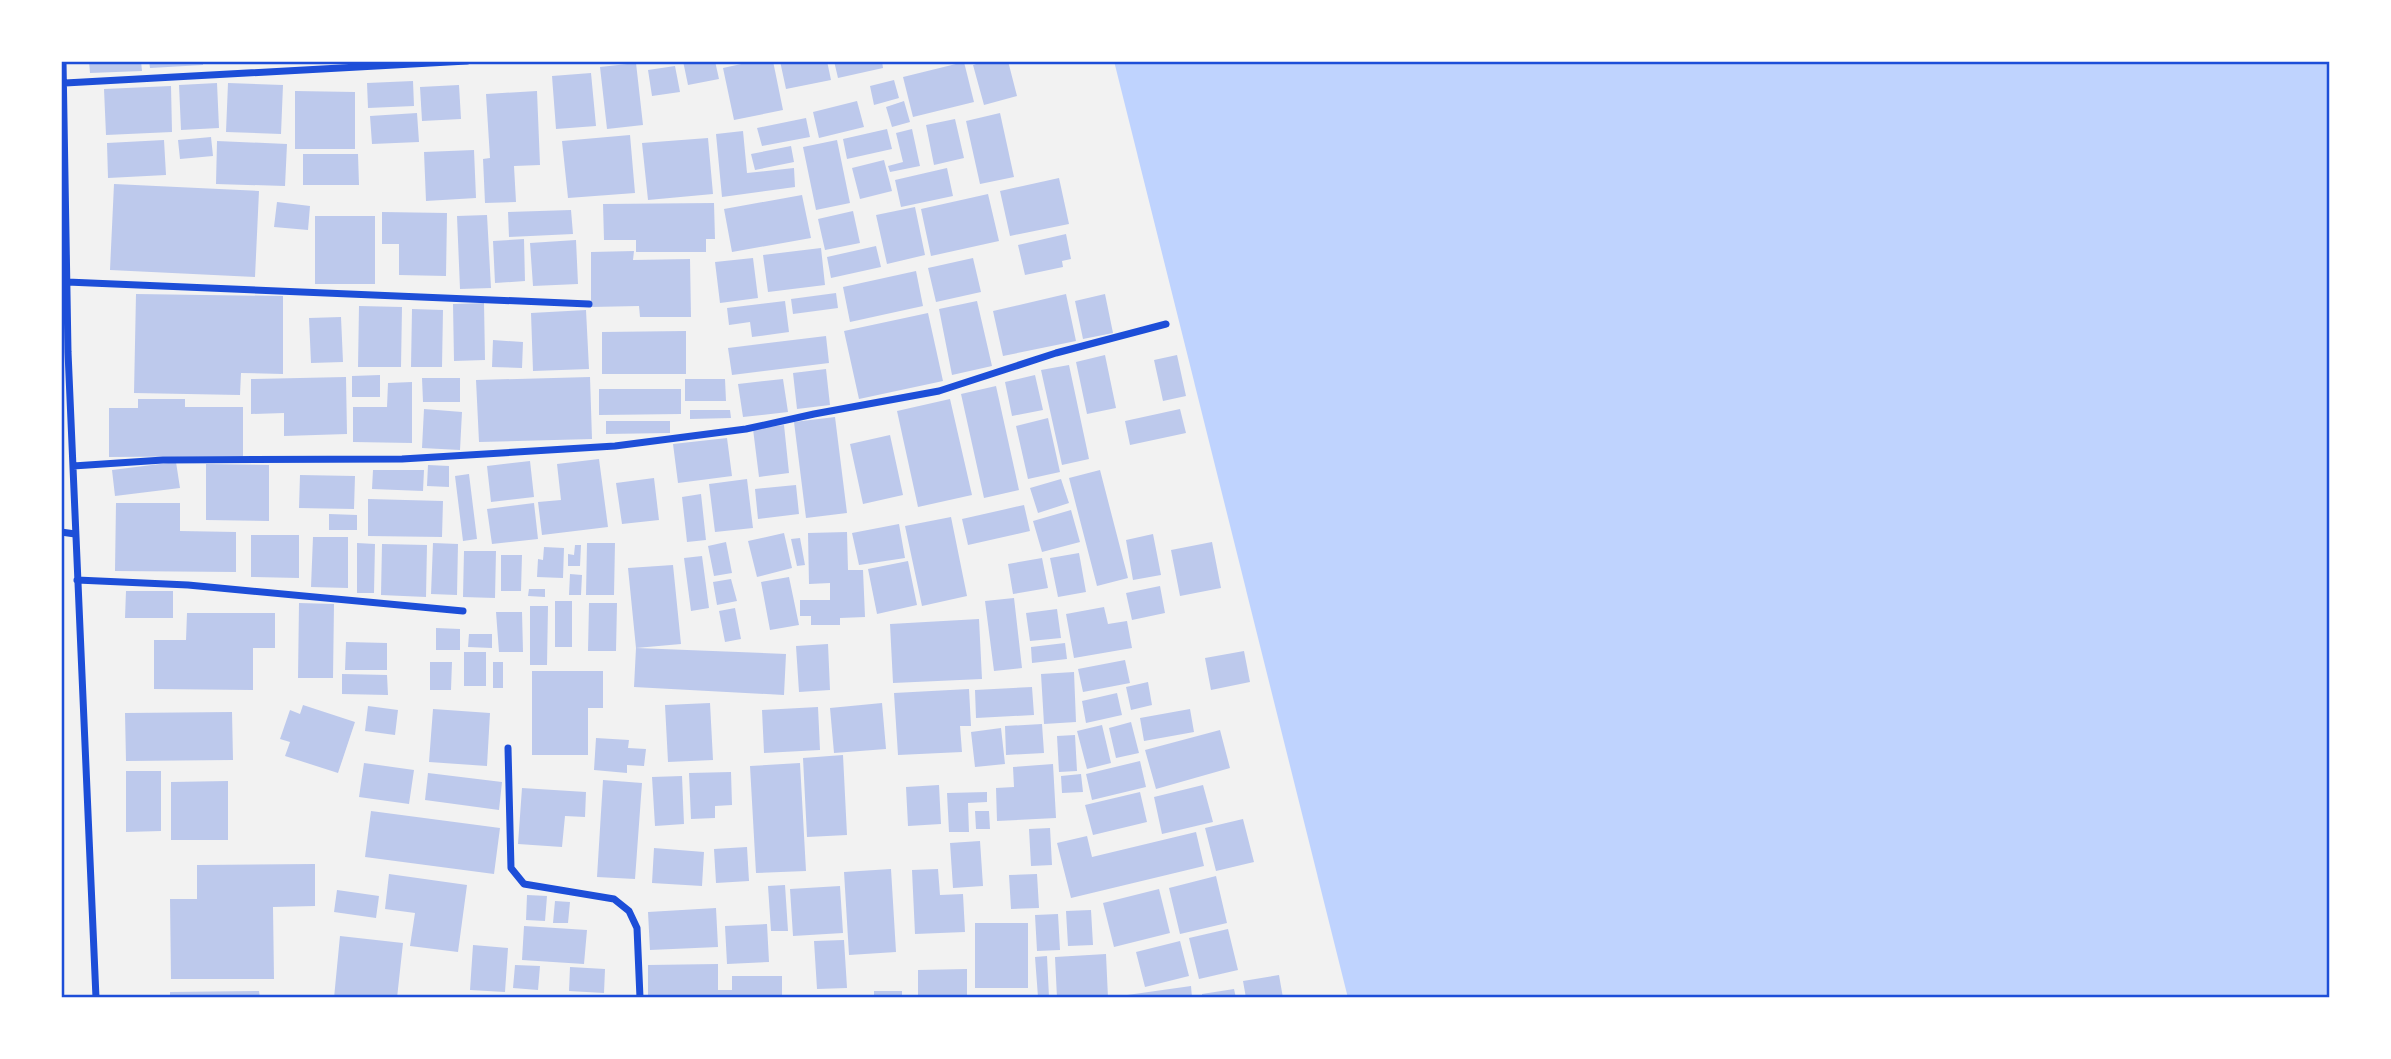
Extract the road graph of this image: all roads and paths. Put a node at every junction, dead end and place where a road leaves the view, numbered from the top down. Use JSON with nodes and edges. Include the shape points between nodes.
{"nodes":[{"id":1,"x":64,"y":61,"type":"edge"},
{"id":2,"x":467,"y":61,"type":"edge"},
{"id":3,"x":65,"y":83,"type":"junction"},
{"id":4,"x":67,"y":282,"type":"junction"},
{"id":5,"x":589,"y":304,"type":"dead end"},
{"id":6,"x":1166,"y":324,"type":"dead end"},
{"id":7,"x":65,"y":352,"type":"edge"},
{"id":8,"x":72,"y":466,"type":"junction"},
{"id":9,"x":61,"y":532,"type":"edge"},
{"id":10,"x":75,"y":534,"type":"junction"},
{"id":11,"x":77,"y":580,"type":"junction"},
{"id":12,"x":463,"y":611,"type":"dead end"},
{"id":13,"x":508,"y":748,"type":"dead end"},
{"id":14,"x":96,"y":998,"type":"edge"},
{"id":15,"x":640,"y":998,"type":"edge"}],
"edges":[{"from":1,"to":3,"type":"street"},
{"from":2,"to":3,"type":"street"},
{"from":3,"to":4,"type":"street"},
{"from":4,"to":5,"type":"street"},
{"from":4,"to":7,"type":"street"},
{"from":6,"to":8,"type":"street","via":[[939,391],[733,431],[615,446],[402,459],[163,460]]},
{"from":7,"to":8,"type":"street"},
{"from":8,"to":10,"type":"street"},
{"from":9,"to":10,"type":"street"},
{"from":10,"to":11,"type":"street"},
{"from":11,"to":12,"type":"street"},
{"from":11,"to":14,"type":"street"},
{"from":13,"to":15,"type":"street","via":[[511,868],[524,884],[614,899],[629,911],[637,928]]}]}
